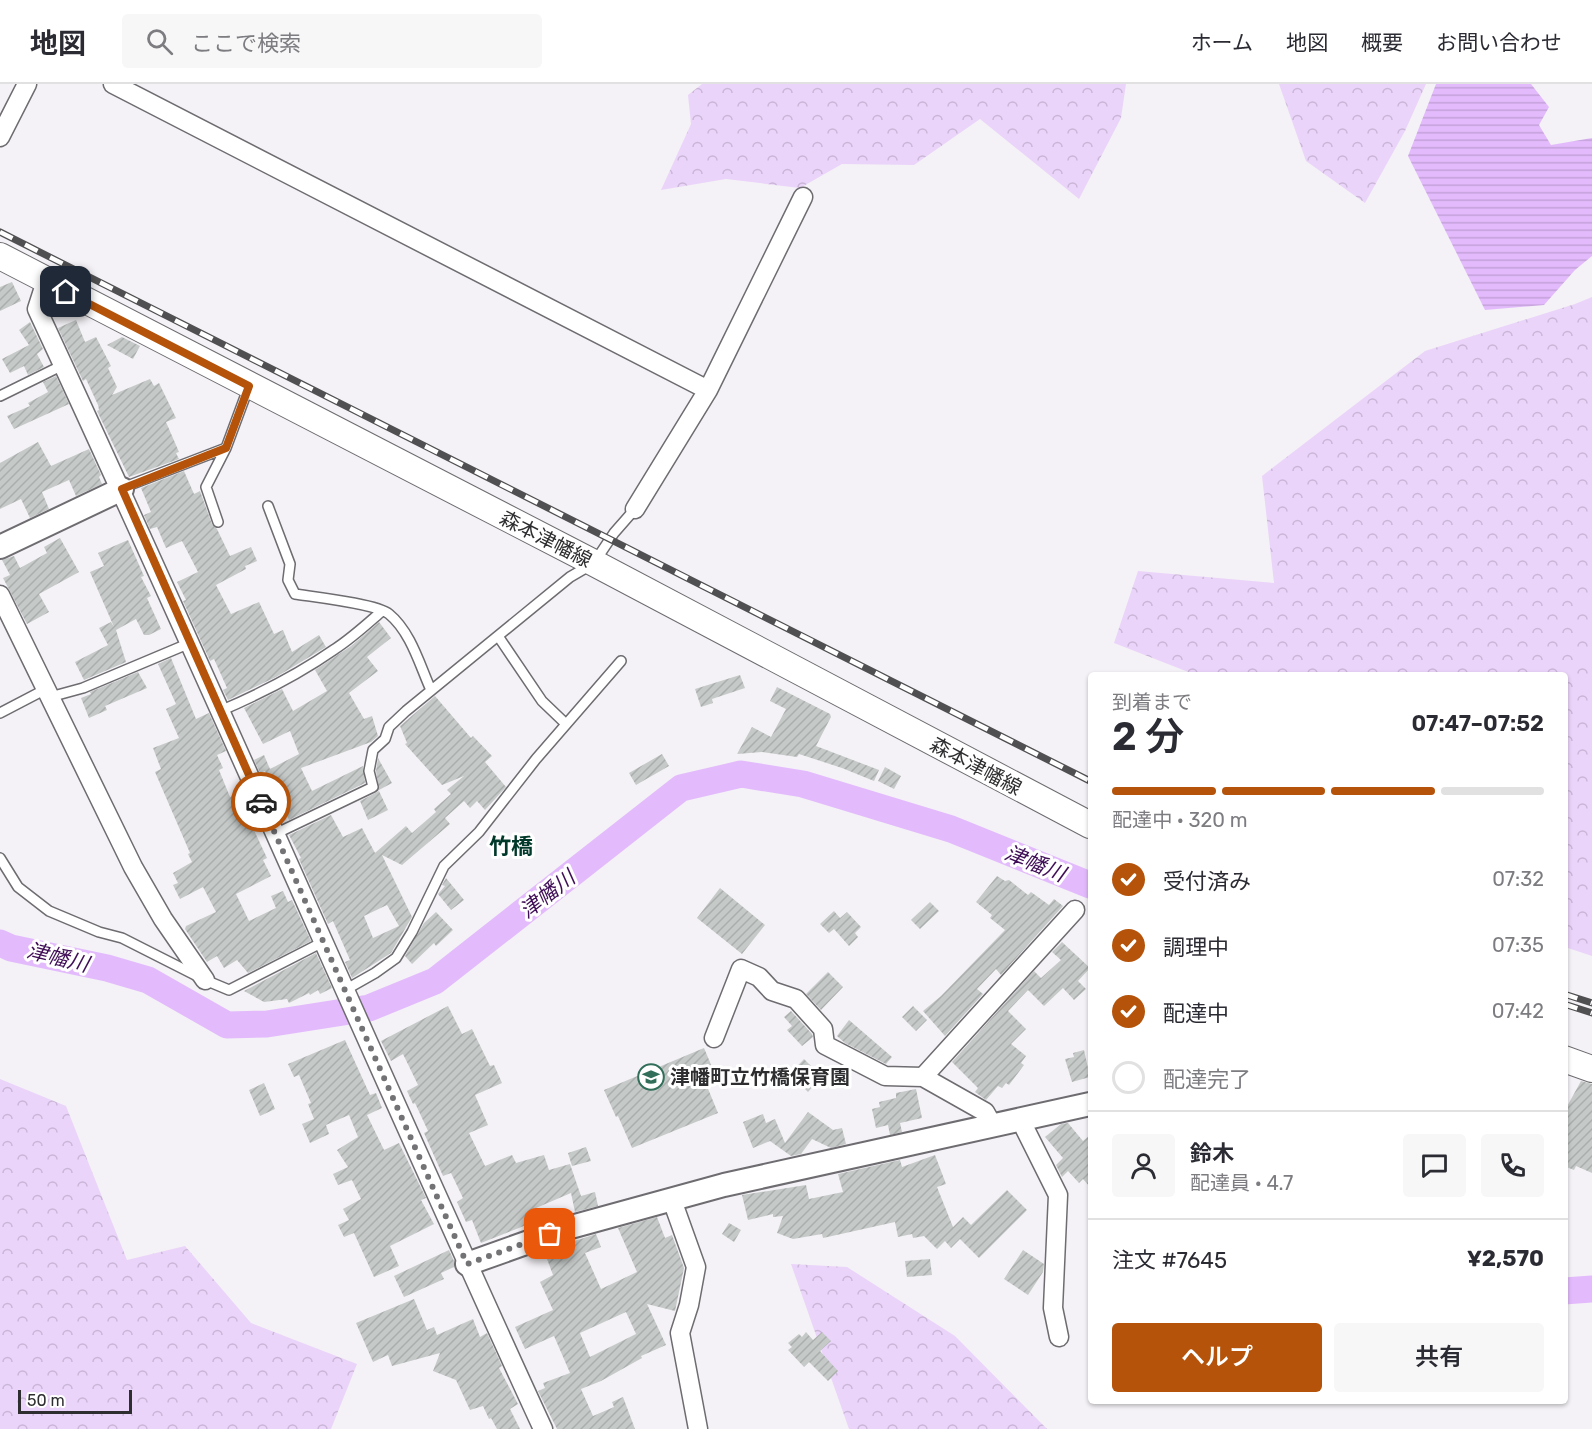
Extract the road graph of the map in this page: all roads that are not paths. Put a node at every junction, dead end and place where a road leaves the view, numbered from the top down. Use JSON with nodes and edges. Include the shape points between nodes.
{"nodes":[{"id":1,"x":27,"y":84,"type":"edge"},
{"id":2,"x":113,"y":84,"type":"edge"},
{"id":3,"x":0,"y":137,"type":"edge"},
{"id":4,"x":803,"y":197,"type":"dead end"},
{"id":5,"x":0,"y":256,"type":"edge"},
{"id":6,"x":46,"y":281,"type":"junction"},
{"id":7,"x":63,"y":365,"type":"junction"},
{"id":8,"x":249,"y":386,"type":"junction"},
{"id":9,"x":708,"y":390,"type":"junction"},
{"id":10,"x":0,"y":396,"type":"edge"},
{"id":11,"x":226,"y":448,"type":"junction"},
{"id":12,"x":122,"y":489,"type":"junction"},
{"id":13,"x":268,"y":506,"type":"dead end"},
{"id":14,"x":635,"y":509,"type":"joint"},
{"id":15,"x":218,"y":522,"type":"dead end"},
{"id":16,"x":0,"y":547,"type":"edge"},
{"id":17,"x":594,"y":564,"type":"junction"},
{"id":18,"x":0,"y":595,"type":"edge"},
{"id":19,"x":382,"y":611,"type":"junction"},
{"id":20,"x":498,"y":636,"type":"junction"},
{"id":21,"x":190,"y":642,"type":"junction"},
{"id":22,"x":621,"y":661,"type":"dead end"},
{"id":23,"x":431,"y":690,"type":"junction"},
{"id":24,"x":48,"y":693,"type":"junction"},
{"id":25,"x":220,"y":711,"type":"junction"},
{"id":26,"x":0,"y":712,"type":"edge"},
{"id":27,"x":566,"y":724,"type":"junction"},
{"id":28,"x":1088,"y":824,"type":"edge"},
{"id":29,"x":275,"y":834,"type":"junction"},
{"id":30,"x":0,"y":858,"type":"edge"},
{"id":31,"x":1075,"y":910,"type":"dead end"},
{"id":32,"x":323,"y":942,"type":"junction"},
{"id":33,"x":205,"y":980,"type":"junction"},
{"id":34,"x":345,"y":990,"type":"junction"},
{"id":35,"x":714,"y":1038,"type":"dead end"},
{"id":36,"x":1568,"y":1060,"type":"edge"},
{"id":37,"x":1592,"y":1069,"type":"edge"},
{"id":38,"x":923,"y":1077,"type":"junction"},
{"id":39,"x":1088,"y":1104,"type":"edge"},
{"id":40,"x":1024,"y":1119,"type":"junction"},
{"id":41,"x":993,"y":1126,"type":"junction"},
{"id":42,"x":672,"y":1200,"type":"junction"},
{"id":43,"x":467,"y":1264,"type":"junction"},
{"id":44,"x":1059,"y":1337,"type":"dead end"},
{"id":45,"x":543,"y":1429,"type":"edge"},
{"id":46,"x":698,"y":1429,"type":"edge"}],
"edges":[{"from":1,"to":3,"type":"street"},
{"from":2,"to":9,"type":"street"},
{"from":4,"to":9,"type":"street"},
{"from":5,"to":6,"type":"main road","name":"森本津幡線"},
{"from":6,"to":7,"type":"street","via":[[38,309]]},
{"from":6,"to":8,"type":"main road","name":"森本津幡線"},
{"from":7,"to":10,"type":"lane"},
{"from":7,"to":12,"type":"street"},
{"from":8,"to":11,"type":"lane"},
{"from":8,"to":17,"type":"main road","name":"森本津幡線"},
{"from":9,"to":14,"type":"street"},
{"from":11,"to":12,"type":"lane"},
{"from":11,"to":15,"type":"lane","via":[[206,487]]},
{"from":12,"to":16,"type":"street"},
{"from":12,"to":21,"type":"street"},
{"from":13,"to":19,"type":"lane","via":[[290,564],[288,580],[295,594]]},
{"from":14,"to":17,"type":"lane"},
{"from":17,"to":20,"type":"lane","via":[[570,577]]},
{"from":17,"to":28,"type":"main road","name":"森本津幡線"},
{"from":18,"to":24,"type":"street"},
{"from":19,"to":23,"type":"lane","via":[[404,630]]},
{"from":19,"to":25,"type":"lane","via":[[337,648],[260,693]]},
{"from":20,"to":23,"type":"lane"},
{"from":20,"to":27,"type":"lane","via":[[542,701]]},
{"from":21,"to":24,"type":"lane","via":[[83,688]]},
{"from":21,"to":25,"type":"street"},
{"from":22,"to":27,"type":"lane"},
{"from":23,"to":29,"type":"lane","via":[[389,727],[385,739],[374,750],[369,771],[373,787]]},
{"from":24,"to":26,"type":"lane"},
{"from":24,"to":33,"type":"street","via":[[133,867],[163,920]]},
{"from":25,"to":29,"type":"street"},
{"from":27,"to":34,"type":"lane","via":[[478,832],[444,866],[396,958]]},
{"from":29,"to":32,"type":"street"},
{"from":30,"to":33,"type":"lane","via":[[18,887],[49,911],[122,938]]},
{"from":31,"to":38,"type":"street"},
{"from":32,"to":33,"type":"lane","via":[[229,990]]},
{"from":32,"to":34,"type":"street"},
{"from":34,"to":43,"type":"street"},
{"from":35,"to":38,"type":"street","via":[[741,969],[759,977],[772,991],[796,999],[824,1029],[825,1045],[885,1076]]},
{"from":36,"to":37,"type":"main road"},
{"from":38,"to":41,"type":"street","via":[[985,1112]]},
{"from":39,"to":40,"type":"street"},
{"from":40,"to":41,"type":"street"},
{"from":40,"to":44,"type":"street","via":[[1025,1129],[1058,1195],[1053,1308]]},
{"from":41,"to":42,"type":"street"},
{"from":42,"to":43,"type":"street","via":[[572,1227]]},
{"from":42,"to":46,"type":"street","via":[[696,1267],[680,1333]]},
{"from":43,"to":45,"type":"street"}]}
